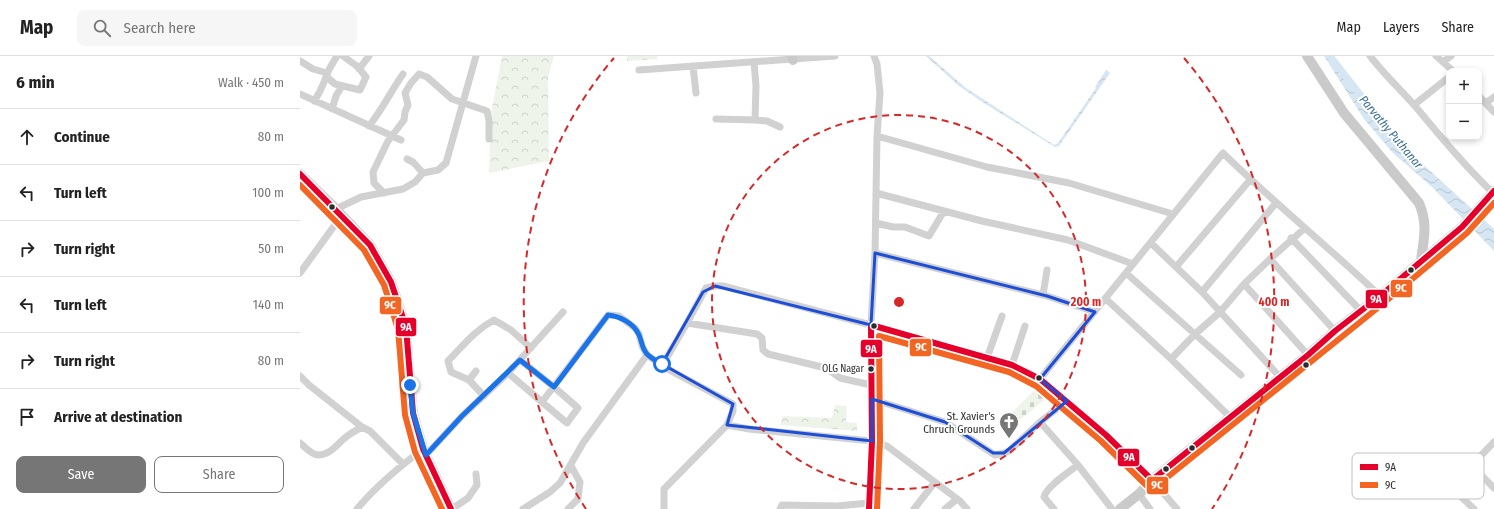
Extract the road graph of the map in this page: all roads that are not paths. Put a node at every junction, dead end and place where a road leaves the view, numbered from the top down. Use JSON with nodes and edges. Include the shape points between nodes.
{"nodes":[{"id":1,"x":338,"y":56,"type":"edge"},
{"id":2,"x":343,"y":56,"type":"edge"},
{"id":3,"x":369,"y":56,"type":"edge"},
{"id":4,"x":476,"y":56,"type":"edge"},
{"id":5,"x":835,"y":56,"type":"edge"},
{"id":6,"x":874,"y":56,"type":"edge"},
{"id":7,"x":1307,"y":56,"type":"edge"},
{"id":8,"x":1370,"y":56,"type":"edge"},
{"id":9,"x":1436,"y":56,"type":"edge"},
{"id":10,"x":1451,"y":56,"type":"edge"},
{"id":11,"x":792,"y":58,"type":"edge"},
{"id":12,"x":300,"y":61,"type":"edge"},
{"id":13,"x":754,"y":62,"type":"junction"},
{"id":14,"x":1443,"y":62,"type":"junction"},
{"id":15,"x":693,"y":66,"type":"junction"},
{"id":16,"x":1450,"y":68,"type":"edge"},
{"id":17,"x":359,"y":69,"type":"junction"},
{"id":18,"x":639,"y":70,"type":"dead end"},
{"id":19,"x":403,"y":74,"type":"dead end"},
{"id":20,"x":327,"y":75,"type":"junction"},
{"id":21,"x":1446,"y":78,"type":"edge"},
{"id":22,"x":396,"y":84,"type":"junction"},
{"id":23,"x":342,"y":86,"type":"junction"},
{"id":24,"x":406,"y":91,"type":"junction"},
{"id":25,"x":696,"y":93,"type":"dead end"},
{"id":26,"x":300,"y":94,"type":"edge"},
{"id":27,"x":1494,"y":97,"type":"edge"},
{"id":28,"x":1482,"y":99,"type":"edge"},
{"id":29,"x":314,"y":100,"type":"junction"},
{"id":30,"x":463,"y":103,"type":"junction"},
{"id":31,"x":1486,"y":103,"type":"junction"},
{"id":32,"x":1414,"y":105,"type":"junction"},
{"id":33,"x":332,"y":109,"type":"junction"},
{"id":34,"x":1494,"y":112,"type":"edge"},
{"id":35,"x":716,"y":119,"type":"dead end"},
{"id":36,"x":755,"y":120,"type":"junction"},
{"id":37,"x":369,"y":126,"type":"junction"},
{"id":38,"x":780,"y":127,"type":"dead end"},
{"id":39,"x":391,"y":136,"type":"junction"},
{"id":40,"x":877,"y":136,"type":"junction"},
{"id":41,"x":489,"y":138,"type":"dead end"},
{"id":42,"x":401,"y":140,"type":"dead end"},
{"id":43,"x":407,"y":159,"type":"dead end"},
{"id":44,"x":424,"y":173,"type":"junction"},
{"id":45,"x":300,"y":174,"type":"edge"},
{"id":46,"x":1250,"y":180,"type":"junction"},
{"id":47,"x":1493,"y":192,"type":"edge"},
{"id":48,"x":384,"y":193,"type":"junction"},
{"id":49,"x":876,"y":193,"type":"junction"},
{"id":50,"x":1276,"y":203,"type":"junction"},
{"id":51,"x":944,"y":211,"type":"junction"},
{"id":52,"x":339,"y":212,"type":"junction"},
{"id":53,"x":1173,"y":214,"type":"junction"},
{"id":54,"x":876,"y":223,"type":"junction"},
{"id":55,"x":1305,"y":228,"type":"junction"},
{"id":56,"x":1291,"y":238,"type":"junction"},
{"id":57,"x":1151,"y":243,"type":"junction"},
{"id":58,"x":875,"y":252,"type":"junction"},
{"id":59,"x":1270,"y":259,"type":"junction"},
{"id":60,"x":1421,"y":260,"type":"junction"},
{"id":61,"x":1133,"y":264,"type":"junction"},
{"id":62,"x":1176,"y":267,"type":"junction"},
{"id":63,"x":1047,"y":270,"type":"dead end"},
{"id":64,"x":300,"y":273,"type":"edge"},
{"id":65,"x":1126,"y":273,"type":"junction"},
{"id":66,"x":1244,"y":284,"type":"junction"},
{"id":67,"x":1202,"y":292,"type":"junction"},
{"id":68,"x":1042,"y":295,"type":"junction"},
{"id":69,"x":1380,"y":296,"type":"junction"},
{"id":70,"x":1106,"y":299,"type":"junction"},
{"id":71,"x":1361,"y":311,"type":"junction"},
{"id":72,"x":563,"y":312,"type":"dead end"},
{"id":73,"x":1095,"y":312,"type":"junction"},
{"id":74,"x":1220,"y":312,"type":"junction"},
{"id":75,"x":1002,"y":316,"type":"dead end"},
{"id":76,"x":687,"y":323,"type":"junction"},
{"id":77,"x":871,"y":325,"type":"junction"},
{"id":78,"x":1025,"y":326,"type":"dead end"},
{"id":79,"x":1335,"y":331,"type":"junction"},
{"id":80,"x":1195,"y":334,"type":"junction"},
{"id":81,"x":531,"y":348,"type":"junction"},
{"id":82,"x":647,"y":355,"type":"junction"},
{"id":83,"x":1308,"y":355,"type":"junction"},
{"id":84,"x":987,"y":358,"type":"junction"},
{"id":85,"x":1171,"y":358,"type":"junction"},
{"id":86,"x":520,"y":360,"type":"junction"},
{"id":87,"x":662,"y":364,"type":"junction"},
{"id":88,"x":1012,"y":365,"type":"junction"},
{"id":89,"x":476,"y":371,"type":"dead end"},
{"id":90,"x":508,"y":373,"type":"junction"},
{"id":91,"x":1241,"y":375,"type":"dead end"},
{"id":92,"x":300,"y":376,"type":"edge"},
{"id":93,"x":1280,"y":377,"type":"junction"},
{"id":94,"x":1040,"y":379,"type":"junction"},
{"id":95,"x":469,"y":380,"type":"junction"},
{"id":96,"x":871,"y":384,"type":"junction"},
{"id":97,"x":554,"y":387,"type":"junction"},
{"id":98,"x":484,"y":396,"type":"junction"},
{"id":99,"x":872,"y":399,"type":"junction"},
{"id":100,"x":1067,"y":401,"type":"junction"},
{"id":101,"x":542,"y":402,"type":"junction"},
{"id":102,"x":1230,"y":417,"type":"junction"},
{"id":103,"x":1040,"y":422,"type":"junction"},
{"id":104,"x":727,"y":425,"type":"junction"},
{"id":105,"x":362,"y":427,"type":"junction"},
{"id":106,"x":872,"y":441,"type":"junction"},
{"id":107,"x":1494,"y":442,"type":"edge"},
{"id":108,"x":300,"y":444,"type":"edge"},
{"id":109,"x":424,"y":452,"type":"junction"},
{"id":110,"x":1484,"y":453,"type":"edge"},
{"id":111,"x":403,"y":464,"type":"junction"},
{"id":112,"x":1078,"y":465,"type":"junction"},
{"id":113,"x":571,"y":466,"type":"junction"},
{"id":114,"x":476,"y":474,"type":"dead end"},
{"id":115,"x":1484,"y":478,"type":"edge"},
{"id":116,"x":1152,"y":480,"type":"junction"},
{"id":117,"x":935,"y":482,"type":"junction"},
{"id":118,"x":1494,"y":488,"type":"edge"},
{"id":119,"x":1139,"y":494,"type":"junction"},
{"id":120,"x":957,"y":499,"type":"junction"},
{"id":121,"x":1464,"y":499,"type":"edge"},
{"id":122,"x":869,"y":506,"type":"edge"},
{"id":123,"x":356,"y":509,"type":"edge"},
{"id":124,"x":451,"y":509,"type":"edge"},
{"id":125,"x":525,"y":509,"type":"edge"},
{"id":126,"x":568,"y":509,"type":"edge"},
{"id":127,"x":664,"y":509,"type":"edge"},
{"id":128,"x":780,"y":509,"type":"edge"},
{"id":129,"x":914,"y":509,"type":"edge"},
{"id":130,"x":945,"y":509,"type":"edge"},
{"id":131,"x":968,"y":509,"type":"edge"},
{"id":132,"x":1054,"y":509,"type":"edge"},
{"id":133,"x":1112,"y":509,"type":"edge"},
{"id":134,"x":1120,"y":509,"type":"edge"},
{"id":135,"x":1150,"y":509,"type":"edge"},
{"id":136,"x":1177,"y":509,"type":"edge"},
{"id":137,"x":1474,"y":509,"type":"edge"}],
"edges":[{"from":1,"to":20,"type":"street"},
{"from":2,"to":17,"type":"street"},
{"from":3,"to":17,"type":"street"},
{"from":4,"to":30,"type":"street"},
{"from":5,"to":11,"type":"street"},
{"from":6,"to":40,"type":"street","via":[[880,93]]},
{"from":7,"to":60,"type":"main road","via":[[1344,113],[1419,203],[1425,225]]},
{"from":8,"to":32,"type":"street"},
{"from":9,"to":14,"type":"street"},
{"from":10,"to":14,"type":"street"},
{"from":11,"to":13,"type":"street"},
{"from":12,"to":20,"type":"street"},
{"from":13,"to":15,"type":"street"},
{"from":13,"to":36,"type":"street"},
{"from":14,"to":16,"type":"street"},
{"from":15,"to":18,"type":"street"},
{"from":15,"to":25,"type":"street"},
{"from":17,"to":23,"type":"street","via":[[366,77],[360,90]]},
{"from":19,"to":22,"type":"street"},
{"from":20,"to":23,"type":"street","via":[[335,84]]},
{"from":20,"to":29,"type":"street"},
{"from":21,"to":32,"type":"street"},
{"from":22,"to":24,"type":"street"},
{"from":22,"to":37,"type":"street"},
{"from":23,"to":33,"type":"street"},
{"from":24,"to":30,"type":"street","via":[[419,74],[427,77],[452,99]]},
{"from":24,"to":39,"type":"street","via":[[408,106],[404,120]]},
{"from":26,"to":29,"type":"street"},
{"from":27,"to":31,"type":"street"},
{"from":28,"to":31,"type":"street"},
{"from":29,"to":33,"type":"street"},
{"from":30,"to":41,"type":"street","via":[[487,111]]},
{"from":30,"to":44,"type":"street","via":[[446,163],[438,170]]},
{"from":31,"to":34,"type":"street"},
{"from":32,"to":47,"type":"street","via":[[1441,138]]},
{"from":33,"to":37,"type":"street"},
{"from":35,"to":36,"type":"street"},
{"from":36,"to":38,"type":"street"},
{"from":37,"to":39,"type":"street"},
{"from":39,"to":42,"type":"street"},
{"from":39,"to":48,"type":"street","via":[[373,172],[374,183]]},
{"from":40,"to":49,"type":"street"},
{"from":40,"to":53,"type":"street","via":[[986,167],[1069,183]]},
{"from":43,"to":44,"type":"street"},
{"from":44,"to":48,"type":"street","via":[[402,189]]},
{"from":45,"to":52,"type":"main road"},
{"from":46,"to":50,"type":"street"},
{"from":46,"to":53,"type":"street","via":[[1223,153]]},
{"from":46,"to":62,"type":"street"},
{"from":47,"to":60,"type":"main road","via":[[1462,227]]},
{"from":48,"to":52,"type":"street","via":[[361,198]]},
{"from":49,"to":51,"type":"street"},
{"from":49,"to":54,"type":"street"},
{"from":50,"to":55,"type":"street"},
{"from":50,"to":67,"type":"street"},
{"from":51,"to":54,"type":"street","via":[[929,236],[905,227]]},
{"from":51,"to":61,"type":"street","via":[[1068,240]]},
{"from":52,"to":64,"type":"street"},
{"from":52,"to":109,"type":"main road","via":[[370,245],[391,282],[406,327],[413,413]]},
{"from":53,"to":57,"type":"street"},
{"from":54,"to":58,"type":"street"},
{"from":55,"to":56,"type":"street"},
{"from":55,"to":69,"type":"street"},
{"from":56,"to":59,"type":"street"},
{"from":56,"to":71,"type":"street"},
{"from":57,"to":61,"type":"street"},
{"from":57,"to":62,"type":"street"},
{"from":58,"to":68,"type":"street"},
{"from":58,"to":77,"type":"street"},
{"from":59,"to":66,"type":"street"},
{"from":59,"to":79,"type":"street"},
{"from":60,"to":69,"type":"main road"},
{"from":61,"to":65,"type":"street"},
{"from":62,"to":67,"type":"street"},
{"from":63,"to":68,"type":"street"},
{"from":65,"to":70,"type":"street"},
{"from":65,"to":80,"type":"street"},
{"from":66,"to":74,"type":"street"},
{"from":66,"to":83,"type":"street"},
{"from":67,"to":74,"type":"street"},
{"from":68,"to":73,"type":"street"},
{"from":69,"to":71,"type":"main road"},
{"from":70,"to":73,"type":"street"},
{"from":70,"to":85,"type":"street"},
{"from":71,"to":79,"type":"main road"},
{"from":72,"to":81,"type":"street"},
{"from":73,"to":94,"type":"street"},
{"from":74,"to":80,"type":"street"},
{"from":74,"to":93,"type":"street"},
{"from":75,"to":84,"type":"street"},
{"from":76,"to":77,"type":"street","via":[[706,288],[715,286]]},
{"from":76,"to":87,"type":"street"},
{"from":76,"to":96,"type":"street","via":[[757,334],[762,338],[763,350],[768,354],[826,368],[840,378]]},
{"from":77,"to":84,"type":"street"},
{"from":77,"to":96,"type":"street"},
{"from":78,"to":88,"type":"street"},
{"from":79,"to":83,"type":"main road"},
{"from":80,"to":85,"type":"street"},
{"from":80,"to":91,"type":"street"},
{"from":81,"to":86,"type":"street"},
{"from":81,"to":95,"type":"street","via":[[511,330],[494,320],[468,339],[448,361],[451,372]]},
{"from":82,"to":87,"type":"street"},
{"from":82,"to":97,"type":"street","via":[[635,328],[619,316],[608,315]]},
{"from":82,"to":113,"type":"street","via":[[583,443]]},
{"from":83,"to":93,"type":"main road"},
{"from":84,"to":88,"type":"street"},
{"from":85,"to":102,"type":"street"},
{"from":86,"to":90,"type":"street"},
{"from":86,"to":97,"type":"street"},
{"from":87,"to":104,"type":"street","via":[[733,404]]},
{"from":88,"to":94,"type":"street"},
{"from":89,"to":95,"type":"street"},
{"from":90,"to":98,"type":"street"},
{"from":90,"to":101,"type":"street"},
{"from":92,"to":105,"type":"street"},
{"from":93,"to":102,"type":"main road"},
{"from":94,"to":100,"type":"street"},
{"from":95,"to":98,"type":"street"},
{"from":96,"to":99,"type":"street"},
{"from":97,"to":101,"type":"street"},
{"from":97,"to":101,"type":"street","via":[[578,408],[567,423]]},
{"from":98,"to":109,"type":"street"},
{"from":99,"to":103,"type":"street","via":[[945,422],[995,454],[1009,451]]},
{"from":99,"to":106,"type":"street"},
{"from":100,"to":103,"type":"street"},
{"from":100,"to":116,"type":"street"},
{"from":102,"to":116,"type":"main road"},
{"from":103,"to":112,"type":"street"},
{"from":104,"to":106,"type":"street"},
{"from":104,"to":127,"type":"street","via":[[664,489]]},
{"from":105,"to":108,"type":"street","via":[[325,454],[314,454]]},
{"from":105,"to":111,"type":"street"},
{"from":106,"to":117,"type":"street","via":[[887,446]]},
{"from":106,"to":122,"type":"street"},
{"from":107,"to":110,"type":"street"},
{"from":109,"to":111,"type":"street"},
{"from":109,"to":124,"type":"main road"},
{"from":111,"to":123,"type":"street"},
{"from":112,"to":132,"type":"street","via":[[1051,486],[1045,494],[1044,497]]},
{"from":112,"to":133,"type":"street"},
{"from":113,"to":125,"type":"street","via":[[560,483]]},
{"from":113,"to":126,"type":"street","via":[[580,482],[578,499]]},
{"from":114,"to":124,"type":"street","via":[[477,485],[468,498]]},
{"from":115,"to":118,"type":"street"},
{"from":116,"to":119,"type":"main road"},
{"from":116,"to":136,"type":"street"},
{"from":117,"to":120,"type":"street"},
{"from":117,"to":129,"type":"street"},
{"from":119,"to":134,"type":"main road"},
{"from":119,"to":135,"type":"street"},
{"from":120,"to":130,"type":"street"},
{"from":120,"to":131,"type":"street"},
{"from":121,"to":137,"type":"street"},
{"from":122,"to":128,"type":"street","via":[[782,505]]}]}
